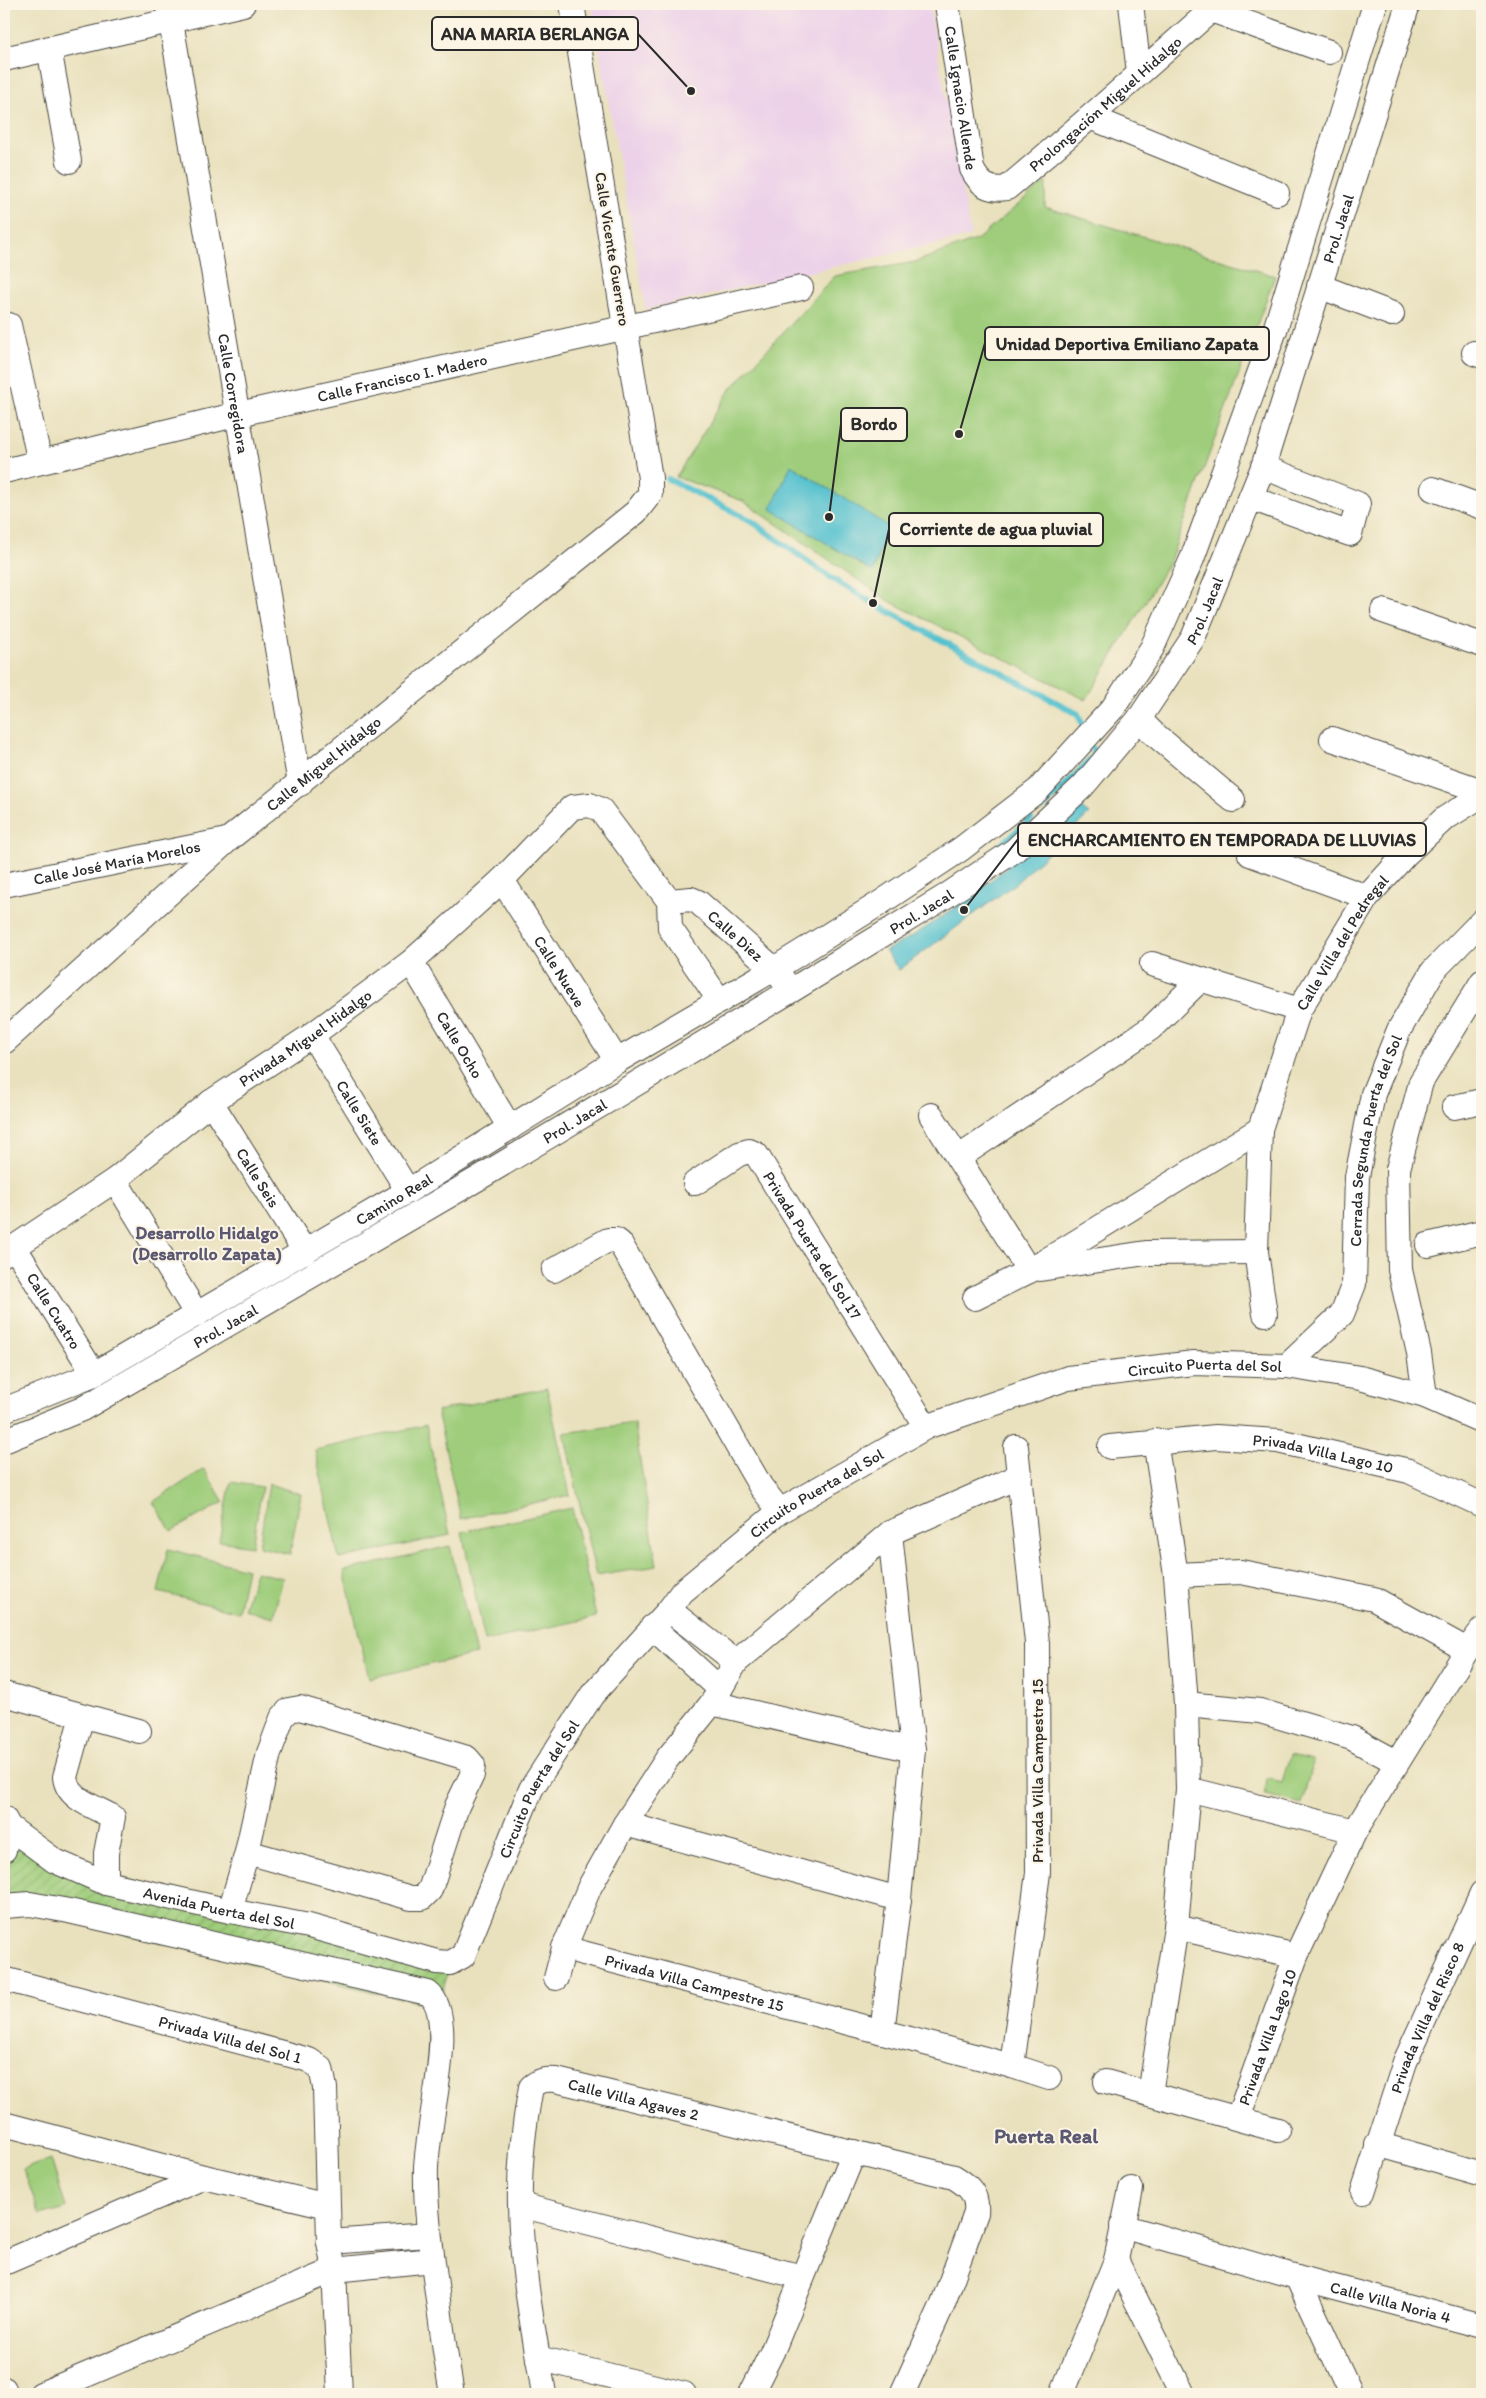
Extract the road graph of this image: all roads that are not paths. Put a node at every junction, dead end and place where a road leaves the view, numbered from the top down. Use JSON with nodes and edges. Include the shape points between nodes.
{"nodes":[{"id":1,"x":244,"y":4,"type":"edge"},
{"id":2,"x":572,"y":4,"type":"edge"},
{"id":3,"x":947,"y":4,"type":"edge"},
{"id":4,"x":1131,"y":4,"type":"edge"},
{"id":5,"x":1375,"y":4,"type":"edge"},
{"id":6,"x":1408,"y":4,"type":"edge"},
{"id":7,"x":1215,"y":7,"type":"edge"},
{"id":8,"x":170,"y":13,"type":"edge"},
{"id":9,"x":49,"y":48,"type":"junction"},
{"id":10,"x":1329,"y":52,"type":"dead end"},
{"id":11,"x":4,"y":59,"type":"edge"},
{"id":12,"x":1139,"y":73,"type":"junction"},
{"id":13,"x":1092,"y":118,"type":"junction"},
{"id":14,"x":69,"y":161,"type":"dead end"},
{"id":15,"x":987,"y":187,"type":"joint"},
{"id":16,"x":1277,"y":193,"type":"dead end"},
{"id":17,"x":1319,"y":286,"type":"junction"},
{"id":18,"x":801,"y":288,"type":"dead end"},
{"id":19,"x":1392,"y":314,"type":"dead end"},
{"id":20,"x":9,"y":325,"type":"dead end"},
{"id":21,"x":626,"y":327,"type":"junction"},
{"id":22,"x":1275,"y":330,"type":"junction"},
{"id":23,"x":1301,"y":341,"type":"junction"},
{"id":24,"x":239,"y":414,"type":"junction"},
{"id":25,"x":40,"y":462,"type":"junction"},
{"id":26,"x":1263,"y":467,"type":"junction"},
{"id":27,"x":4,"y":471,"type":"edge"},
{"id":28,"x":1433,"y":489,"type":"dead end"},
{"id":29,"x":650,"y":494,"type":"joint"},
{"id":30,"x":1251,"y":498,"type":"junction"},
{"id":31,"x":1482,"y":506,"type":"edge"},
{"id":32,"x":1383,"y":611,"type":"dead end"},
{"id":33,"x":1482,"y":646,"type":"edge"},
{"id":34,"x":1139,"y":719,"type":"junction"},
{"id":35,"x":1332,"y":739,"type":"dead end"},
{"id":36,"x":300,"y":784,"type":"junction"},
{"id":37,"x":1482,"y":791,"type":"edge"},
{"id":38,"x":1482,"y":795,"type":"edge"},
{"id":39,"x":1233,"y":800,"type":"dead end"},
{"id":40,"x":229,"y":839,"type":"junction"},
{"id":41,"x":1250,"y":854,"type":"dead end"},
{"id":42,"x":502,"y":880,"type":"junction"},
{"id":43,"x":4,"y":885,"type":"edge"},
{"id":44,"x":1366,"y":897,"type":"junction"},
{"id":45,"x":669,"y":901,"type":"junction"},
{"id":46,"x":1482,"y":921,"type":"edge"},
{"id":47,"x":411,"y":962,"type":"junction"},
{"id":48,"x":1152,"y":964,"type":"dead end"},
{"id":49,"x":774,"y":970,"type":"junction"},
{"id":50,"x":1200,"y":980,"type":"junction"},
{"id":51,"x":1482,"y":982,"type":"edge"},
{"id":52,"x":792,"y":990,"type":"junction"},
{"id":53,"x":720,"y":1001,"type":"junction"},
{"id":54,"x":1299,"y":1010,"type":"junction"},
{"id":55,"x":312,"y":1035,"type":"junction"},
{"id":56,"x":4,"y":1042,"type":"edge"},
{"id":57,"x":617,"y":1062,"type":"junction"},
{"id":58,"x":1482,"y":1101,"type":"edge"},
{"id":59,"x":211,"y":1102,"type":"junction"},
{"id":60,"x":1454,"y":1107,"type":"dead end"},
{"id":61,"x":931,"y":1115,"type":"dead end"},
{"id":62,"x":510,"y":1128,"type":"junction"},
{"id":63,"x":1260,"y":1129,"type":"junction"},
{"id":64,"x":958,"y":1158,"type":"junction"},
{"id":65,"x":115,"y":1180,"type":"junction"},
{"id":66,"x":695,"y":1183,"type":"dead end"},
{"id":67,"x":408,"y":1191,"type":"junction"},
{"id":68,"x":1482,"y":1232,"type":"edge"},
{"id":69,"x":1428,"y":1245,"type":"dead end"},
{"id":70,"x":9,"y":1251,"type":"edge"},
{"id":71,"x":304,"y":1252,"type":"junction"},
{"id":72,"x":1256,"y":1252,"type":"junction"},
{"id":73,"x":554,"y":1270,"type":"dead end"},
{"id":74,"x":1029,"y":1271,"type":"junction"},
{"id":75,"x":975,"y":1298,"type":"dead end"},
{"id":76,"x":1265,"y":1314,"type":"dead end"},
{"id":77,"x":197,"y":1315,"type":"junction"},
{"id":78,"x":1287,"y":1366,"type":"junction"},
{"id":79,"x":94,"y":1374,"type":"junction"},
{"id":80,"x":1425,"y":1396,"type":"junction"},
{"id":81,"x":4,"y":1410,"type":"edge"},
{"id":82,"x":1482,"y":1421,"type":"edge"},
{"id":83,"x":926,"y":1427,"type":"junction"},
{"id":84,"x":4,"y":1441,"type":"edge"},
{"id":85,"x":1155,"y":1442,"type":"junction"},
{"id":86,"x":1110,"y":1447,"type":"dead end"},
{"id":87,"x":1016,"y":1448,"type":"dead end"},
{"id":88,"x":1020,"y":1476,"type":"junction"},
{"id":89,"x":1482,"y":1505,"type":"edge"},
{"id":90,"x":780,"y":1512,"type":"junction"},
{"id":91,"x":890,"y":1534,"type":"junction"},
{"id":92,"x":1176,"y":1575,"type":"junction"},
{"id":93,"x":669,"y":1625,"type":"junction"},
{"id":94,"x":1482,"y":1630,"type":"edge"},
{"id":95,"x":1466,"y":1650,"type":"junction"},
{"id":96,"x":736,"y":1662,"type":"junction"},
{"id":97,"x":4,"y":1694,"type":"edge"},
{"id":98,"x":716,"y":1696,"type":"junction"},
{"id":99,"x":1186,"y":1704,"type":"junction"},
{"id":100,"x":82,"y":1716,"type":"junction"},
{"id":101,"x":139,"y":1731,"type":"dead end"},
{"id":102,"x":913,"y":1750,"type":"junction"},
{"id":103,"x":1396,"y":1762,"type":"junction"},
{"id":104,"x":1188,"y":1789,"type":"junction"},
{"id":105,"x":625,"y":1824,"type":"junction"},
{"id":106,"x":1355,"y":1831,"type":"junction"},
{"id":107,"x":5,"y":1832,"type":"edge"},
{"id":108,"x":247,"y":1852,"type":"junction"},
{"id":109,"x":106,"y":1883,"type":"junction"},
{"id":110,"x":1482,"y":1893,"type":"edge"},
{"id":111,"x":899,"y":1899,"type":"junction"},
{"id":112,"x":4,"y":1906,"type":"edge"},
{"id":113,"x":230,"y":1911,"type":"junction"},
{"id":114,"x":308,"y":1926,"type":"junction"},
{"id":115,"x":1176,"y":1927,"type":"junction"},
{"id":116,"x":564,"y":1948,"type":"junction"},
{"id":117,"x":1296,"y":1956,"type":"junction"},
{"id":118,"x":299,"y":1962,"type":"junction"},
{"id":119,"x":450,"y":1963,"type":"joint"},
{"id":120,"x":556,"y":1978,"type":"dead end"},
{"id":121,"x":4,"y":1980,"type":"edge"},
{"id":122,"x":882,"y":2032,"type":"junction"},
{"id":123,"x":1012,"y":2066,"type":"junction"},
{"id":124,"x":1049,"y":2078,"type":"dead end"},
{"id":125,"x":1106,"y":2082,"type":"dead end"},
{"id":126,"x":1150,"y":2094,"type":"junction"},
{"id":127,"x":1238,"y":2118,"type":"junction"},
{"id":128,"x":4,"y":2124,"type":"edge"},
{"id":129,"x":1278,"y":2130,"type":"dead end"},
{"id":130,"x":1377,"y":2144,"type":"junction"},
{"id":131,"x":854,"y":2152,"type":"junction"},
{"id":132,"x":1482,"y":2174,"type":"edge"},
{"id":133,"x":204,"y":2177,"type":"junction"},
{"id":134,"x":1131,"y":2189,"type":"dead end"},
{"id":135,"x":1363,"y":2192,"type":"dead end"},
{"id":136,"x":520,"y":2205,"type":"junction"},
{"id":137,"x":328,"y":2206,"type":"junction"},
{"id":138,"x":1122,"y":2226,"type":"junction"},
{"id":139,"x":418,"y":2235,"type":"junction"},
{"id":140,"x":329,"y":2242,"type":"junction"},
{"id":141,"x":1116,"y":2260,"type":"junction"},
{"id":142,"x":422,"y":2262,"type":"junction"},
{"id":143,"x":4,"y":2263,"type":"edge"},
{"id":144,"x":334,"y":2270,"type":"junction"},
{"id":145,"x":802,"y":2277,"type":"junction"},
{"id":146,"x":1297,"y":2277,"type":"junction"},
{"id":147,"x":1482,"y":2326,"type":"edge"},
{"id":148,"x":538,"y":2358,"type":"junction"},
{"id":149,"x":4,"y":2389,"type":"edge"},
{"id":150,"x":6,"y":2394,"type":"edge"},
{"id":151,"x":42,"y":2394,"type":"edge"},
{"id":152,"x":340,"y":2394,"type":"edge"},
{"id":153,"x":452,"y":2394,"type":"edge"},
{"id":154,"x":544,"y":2394,"type":"edge"},
{"id":155,"x":684,"y":2394,"type":"edge"},
{"id":156,"x":752,"y":2394,"type":"edge"},
{"id":157,"x":902,"y":2394,"type":"edge"},
{"id":158,"x":1062,"y":2394,"type":"edge"},
{"id":159,"x":1183,"y":2394,"type":"edge"},
{"id":160,"x":1351,"y":2394,"type":"edge"}],
"edges":[{"from":1,"to":8,"type":"street"},
{"from":2,"to":21,"type":"street","name":"Calle Vicente Guerrero"},
{"from":3,"to":15,"type":"street","name":"Calle Ignacio Allende","via":[[972,169]]},
{"from":4,"to":12,"type":"street"},
{"from":5,"to":22,"type":"street","name":"Prol. Jacal"},
{"from":6,"to":17,"type":"street","name":"Prol. Jacal"},
{"from":7,"to":10,"type":"street"},
{"from":7,"to":12,"type":"street","name":"Prolongación Miguel Hidalgo"},
{"from":8,"to":9,"type":"street"},
{"from":8,"to":24,"type":"street","name":"Calle Corregidora"},
{"from":9,"to":11,"type":"street"},
{"from":9,"to":14,"type":"street"},
{"from":12,"to":13,"type":"street","name":"Prolongación Miguel Hidalgo"},
{"from":13,"to":15,"type":"street","name":"Prolongación Miguel Hidalgo","via":[[1007,188],[996,190]]},
{"from":13,"to":16,"type":"street"},
{"from":17,"to":19,"type":"street"},
{"from":17,"to":23,"type":"street","name":"Prol. Jacal"},
{"from":18,"to":21,"type":"street","name":"Calle Francisco I. Madero"},
{"from":20,"to":25,"type":"street"},
{"from":21,"to":24,"type":"street","name":"Calle Francisco I. Madero"},
{"from":21,"to":29,"type":"street","name":"Calle Vicente Guerrero"},
{"from":22,"to":23,"type":"street"},
{"from":22,"to":49,"type":"street","name":"Prol. Jacal","via":[[1192,559],[1152,648],[1113,708],[1030,796],[961,849]]},
{"from":23,"to":26,"type":"street","name":"Prol. Jacal"},
{"from":24,"to":25,"type":"street","name":"Calle Francisco I. Madero"},
{"from":24,"to":36,"type":"street","name":"Calle Corregidora"},
{"from":25,"to":27,"type":"street","name":"Calle Francisco I. Madero"},
{"from":26,"to":30,"type":"street","name":"Prol. Jacal"},
{"from":26,"to":30,"type":"street","via":[[1358,504],[1350,534]]},
{"from":28,"to":31,"type":"street"},
{"from":29,"to":36,"type":"street","name":"Calle Miguel Hidalgo","via":[[636,512]]},
{"from":30,"to":34,"type":"street","name":"Prol. Jacal","via":[[1193,638]]},
{"from":32,"to":33,"type":"street"},
{"from":34,"to":39,"type":"street"},
{"from":34,"to":52,"type":"street","name":"Prol. Jacal","via":[[1082,786],[1015,850]]},
{"from":35,"to":37,"type":"street"},
{"from":36,"to":40,"type":"street","name":"Calle Miguel Hidalgo"},
{"from":38,"to":44,"type":"street","name":"Calle Villa del Pedregal","via":[[1444,819]]},
{"from":40,"to":43,"type":"street","name":"Calle José María Morelos"},
{"from":40,"to":56,"type":"street","name":"Calle Miguel Hidalgo"},
{"from":41,"to":44,"type":"street"},
{"from":42,"to":45,"type":"street","name":"Privada Miguel Hidalgo","via":[[572,807],[590,805],[601,810]]},
{"from":42,"to":47,"type":"street","name":"Privada Miguel Hidalgo"},
{"from":42,"to":57,"type":"street","name":"Calle Nueve"},
{"from":44,"to":54,"type":"street","name":"Calle Villa del Pedregal"},
{"from":45,"to":49,"type":"street","name":"Calle Diez","via":[[698,902]]},
{"from":45,"to":53,"type":"street","via":[[670,928]]},
{"from":46,"to":78,"type":"street","name":"Cerrada Segunda Puerta del Sol","via":[[1433,971],[1399,1030],[1374,1094],[1357,1177],[1354,1284],[1342,1314]]},
{"from":47,"to":55,"type":"street","name":"Privada Miguel Hidalgo"},
{"from":47,"to":62,"type":"street","name":"Calle Ocho"},
{"from":48,"to":50,"type":"street"},
{"from":49,"to":52,"type":"street","name":"Calle Diez"},
{"from":49,"to":53,"type":"street","name":"Camino Real"},
{"from":50,"to":54,"type":"street"},
{"from":50,"to":64,"type":"street","via":[[1151,1028]]},
{"from":51,"to":80,"type":"street","name":"Cerrada Segunda Puerta del Sol","via":[[1421,1082],[1398,1169],[1400,1270]]},
{"from":52,"to":84,"type":"street","name":"Prol. Jacal","via":[[82,1410]]},
{"from":53,"to":57,"type":"street","name":"Camino Real"},
{"from":54,"to":63,"type":"street","name":"Calle Villa del Pedregal"},
{"from":55,"to":59,"type":"street","name":"Privada Miguel Hidalgo"},
{"from":55,"to":67,"type":"street","name":"Calle Siete"},
{"from":57,"to":62,"type":"street","name":"Camino Real"},
{"from":58,"to":60,"type":"street"},
{"from":59,"to":65,"type":"street","name":"Privada Miguel Hidalgo"},
{"from":59,"to":71,"type":"street","name":"Calle Seis"},
{"from":61,"to":64,"type":"street"},
{"from":62,"to":67,"type":"street","name":"Camino Real"},
{"from":63,"to":72,"type":"street","name":"Calle Villa del Pedregal"},
{"from":63,"to":74,"type":"street"},
{"from":64,"to":74,"type":"street"},
{"from":65,"to":70,"type":"street","name":"Privada Miguel Hidalgo"},
{"from":65,"to":77,"type":"street"},
{"from":66,"to":83,"type":"street","name":"Privada Puerta del Sol 17","via":[[739,1154],[749,1151],[756,1154]]},
{"from":67,"to":71,"type":"street","name":"Camino Real"},
{"from":68,"to":69,"type":"street"},
{"from":70,"to":79,"type":"street","name":"Calle Cuatro"},
{"from":71,"to":77,"type":"street","name":"Camino Real"},
{"from":72,"to":74,"type":"street","via":[[1146,1253]]},
{"from":72,"to":76,"type":"street","name":"Calle Villa del Pedregal"},
{"from":73,"to":90,"type":"street","via":[[608,1240],[620,1243],[761,1487]]},
{"from":74,"to":75,"type":"street"},
{"from":77,"to":79,"type":"street","name":"Camino Real"},
{"from":78,"to":80,"type":"street","name":"Circuito Puerta del Sol","via":[[1360,1378]]},
{"from":78,"to":83,"type":"street","name":"Circuito Puerta del Sol","via":[[1194,1362],[1068,1378]]},
{"from":79,"to":81,"type":"street","name":"Camino Real"},
{"from":80,"to":82,"type":"street","name":"Circuito Puerta del Sol"},
{"from":83,"to":90,"type":"street","name":"Circuito Puerta del Sol"},
{"from":85,"to":86,"type":"street","name":"Privada Villa Lago 10"},
{"from":85,"to":89,"type":"street","name":"Privada Villa Lago 10","via":[[1216,1438],[1278,1440],[1409,1471]]},
{"from":85,"to":92,"type":"street"},
{"from":87,"to":88,"type":"street","name":"Privada Villa Campestre 15"},
{"from":88,"to":91,"type":"street"},
{"from":88,"to":123,"type":"street","name":"Privada Villa Campestre 15","via":[[1037,1643],[1038,1873]]},
{"from":90,"to":93,"type":"street","name":"Circuito Puerta del Sol","via":[[682,1592]]},
{"from":91,"to":96,"type":"street"},
{"from":91,"to":102,"type":"street"},
{"from":92,"to":95,"type":"street","via":[[1242,1572],[1374,1600]]},
{"from":92,"to":99,"type":"street"},
{"from":93,"to":96,"type":"street"},
{"from":93,"to":98,"type":"street"},
{"from":93,"to":119,"type":"street","name":"Circuito Puerta del Sol","via":[[592,1695],[531,1789],[463,1956]]},
{"from":94,"to":95,"type":"street","name":"Privada Villa Lago 10"},
{"from":95,"to":103,"type":"street","name":"Privada Villa Lago 10"},
{"from":96,"to":98,"type":"street"},
{"from":97,"to":100,"type":"street"},
{"from":98,"to":102,"type":"street"},
{"from":98,"to":105,"type":"street","via":[[667,1759]]},
{"from":99,"to":103,"type":"street","via":[[1260,1711],[1352,1738]]},
{"from":99,"to":104,"type":"street"},
{"from":100,"to":101,"type":"street"},
{"from":100,"to":109,"type":"street","via":[[65,1777],[66,1787],[73,1795],[113,1817],[106,1853]]},
{"from":102,"to":111,"type":"street"},
{"from":103,"to":106,"type":"street","name":"Privada Villa Lago 10"},
{"from":104,"to":106,"type":"street"},
{"from":104,"to":115,"type":"street"},
{"from":105,"to":111,"type":"street"},
{"from":105,"to":116,"type":"street","via":[[590,1886]]},
{"from":106,"to":117,"type":"street","name":"Privada Villa Lago 10"},
{"from":107,"to":109,"type":"street","name":"Avenida Puerta del Sol","via":[[55,1861]]},
{"from":108,"to":108,"type":"street","via":[[411,1898],[422,1898],[430,1890],[473,1765],[467,1758],[300,1708],[289,1710],[282,1718],[269,1753]]},
{"from":108,"to":113,"type":"street"},
{"from":109,"to":113,"type":"street","name":"Avenida Puerta del Sol"},
{"from":110,"to":130,"type":"street","name":"Privada Villa del Risco 8","via":[[1405,2062]]},
{"from":111,"to":122,"type":"street"},
{"from":112,"to":118,"type":"street","via":[[30,1904],[69,1911]]},
{"from":113,"to":114,"type":"street","name":"Avenida Puerta del Sol"},
{"from":114,"to":118,"type":"street"},
{"from":114,"to":119,"type":"street","name":"Avenida Puerta del Sol"},
{"from":115,"to":117,"type":"street","name":"Privada Villa Lago 10"},
{"from":115,"to":126,"type":"street"},
{"from":116,"to":120,"type":"street"},
{"from":116,"to":122,"type":"street","name":"Privada Villa Campestre 15"},
{"from":117,"to":127,"type":"street","name":"Privada Villa Lago 10"},
{"from":118,"to":139,"type":"street","via":[[428,1993],[439,2008],[442,2017],[440,2051]]},
{"from":121,"to":137,"type":"street","name":"Privada Villa del Sol 1","via":[[316,2063],[324,2078]]},
{"from":122,"to":123,"type":"street","name":"Privada Villa Campestre 15"},
{"from":123,"to":124,"type":"street","name":"Privada Villa Campestre 15"},
{"from":125,"to":126,"type":"street","name":"Privada Villa Lago 10"},
{"from":126,"to":127,"type":"street","name":"Privada Villa Lago 10"},
{"from":127,"to":129,"type":"street","name":"Privada Villa Lago 10"},
{"from":128,"to":133,"type":"street"},
{"from":130,"to":132,"type":"street"},
{"from":130,"to":135,"type":"street","name":"Privada Villa del Risco 8"},
{"from":131,"to":136,"type":"street","name":"Calle Villa Agaves 2","via":[[546,2079],[531,2088]]},
{"from":131,"to":145,"type":"street"},
{"from":131,"to":157,"type":"street","name":"Calle Villa Agaves 2","via":[[954,2177],[965,2183],[977,2202],[976,2213],[942,2306]]},
{"from":133,"to":137,"type":"street"},
{"from":133,"to":143,"type":"street"},
{"from":134,"to":138,"type":"street"},
{"from":136,"to":145,"type":"street"},
{"from":136,"to":148,"type":"street","name":"Calle Villa Agaves 2"},
{"from":137,"to":140,"type":"street","name":"Privada Villa del Sol 1"},
{"from":138,"to":141,"type":"street"},
{"from":138,"to":146,"type":"street","name":"Calle Villa Noria 4"},
{"from":139,"to":140,"type":"street"},
{"from":139,"to":142,"type":"street"},
{"from":140,"to":144,"type":"street","name":"Privada Villa del Sol 1"},
{"from":141,"to":158,"type":"street"},
{"from":141,"to":159,"type":"street"},
{"from":142,"to":144,"type":"street"},
{"from":142,"to":153,"type":"street"},
{"from":144,"to":151,"type":"street"},
{"from":144,"to":152,"type":"street","name":"Privada Villa del Sol 1"},
{"from":145,"to":156,"type":"street"},
{"from":146,"to":147,"type":"street","name":"Calle Villa Noria 4"},
{"from":146,"to":160,"type":"street","name":"Calle Villa Noria 4"},
{"from":148,"to":154,"type":"street","name":"Calle Villa Agaves 2"},
{"from":148,"to":155,"type":"street"},
{"from":149,"to":150,"type":"street"}]}
